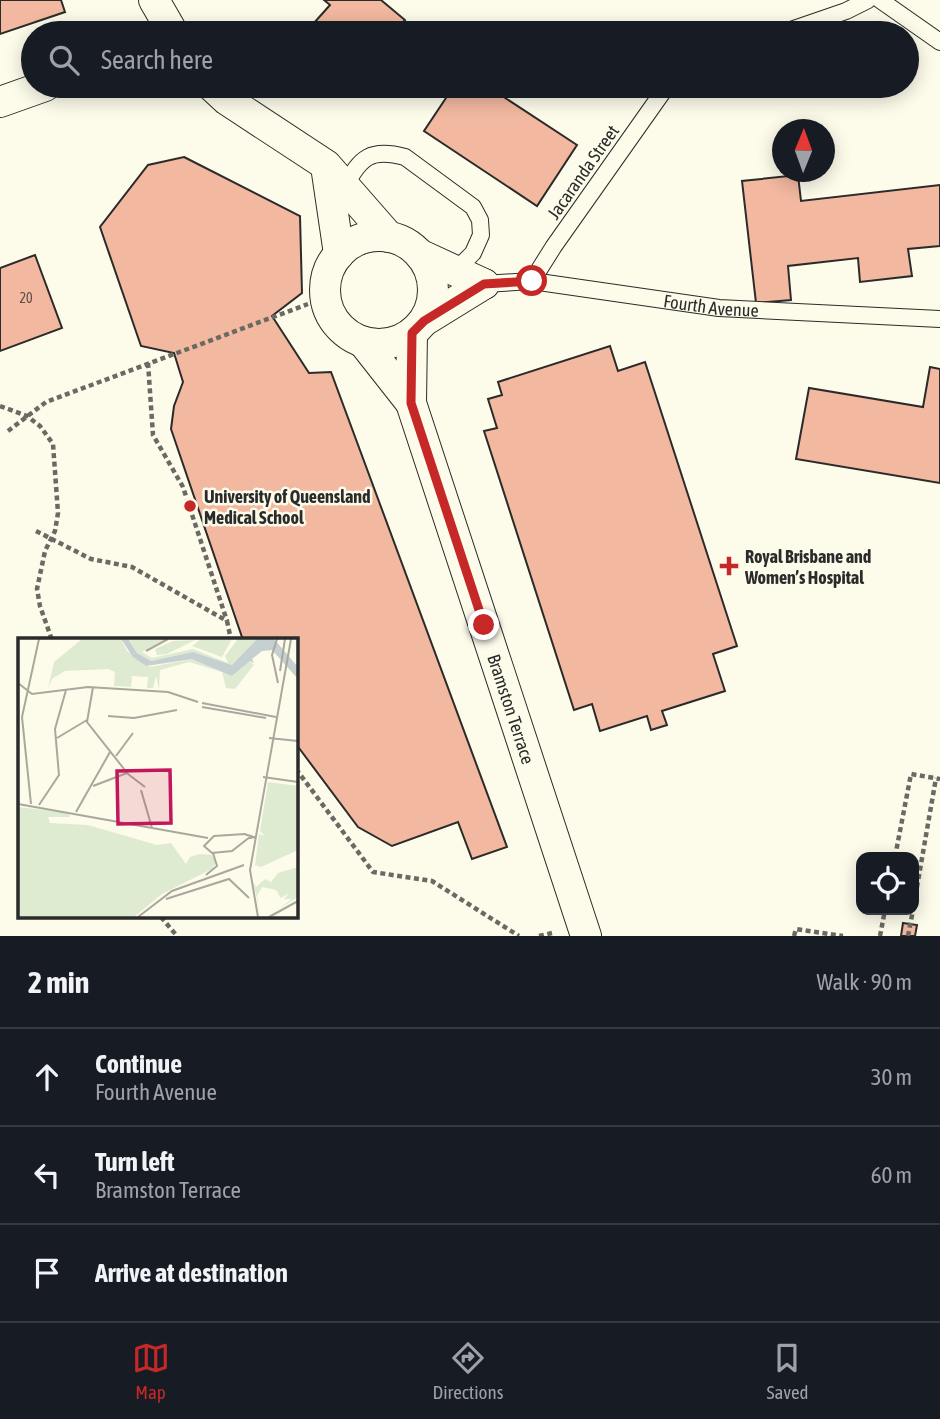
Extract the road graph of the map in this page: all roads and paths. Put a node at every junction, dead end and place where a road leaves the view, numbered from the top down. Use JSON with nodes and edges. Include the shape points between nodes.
{"nodes":[{"id":1,"x":154,"y":0,"type":"edge"},
{"id":2,"x":868,"y":0,"type":"edge"},
{"id":3,"x":880,"y":0,"type":"edge"},
{"id":4,"x":166,"y":21,"type":"edge"},
{"id":5,"x":817,"y":21,"type":"edge"},
{"id":6,"x":911,"y":21,"type":"edge"},
{"id":7,"x":919,"y":27,"type":"edge"},
{"id":8,"x":940,"y":41,"type":"edge"},
{"id":9,"x":21,"y":95,"type":"edge"},
{"id":10,"x":225,"y":98,"type":"edge"},
{"id":11,"x":659,"y":98,"type":"edge"},
{"id":12,"x":0,"y":102,"type":"edge"},
{"id":13,"x":336,"y":176,"type":"junction"},
{"id":14,"x":389,"y":237,"type":"junction"},
{"id":15,"x":339,"y":254,"type":"junction"},
{"id":16,"x":421,"y":256,"type":"junction"},
{"id":17,"x":455,"y":271,"type":"junction"},
{"id":18,"x":532,"y":281,"type":"junction"},
{"id":19,"x":484,"y":284,"type":"junction"},
{"id":20,"x":308,"y":304,"type":"dead end"},
{"id":21,"x":940,"y":319,"type":"edge"},
{"id":22,"x":418,"y":327,"type":"junction"},
{"id":23,"x":363,"y":342,"type":"junction"},
{"id":24,"x":148,"y":363,"type":"junction"},
{"id":25,"x":411,"y":403,"type":"junction"},
{"id":26,"x":0,"y":406,"type":"edge"},
{"id":27,"x":27,"y":416,"type":"junction"},
{"id":28,"x":8,"y":431,"type":"dead end"},
{"id":29,"x":36,"y":531,"type":"dead end"},
{"id":30,"x":51,"y":539,"type":"junction"},
{"id":31,"x":226,"y":621,"type":"junction"},
{"id":32,"x":51,"y":638,"type":"edge"},
{"id":33,"x":230,"y":638,"type":"edge"},
{"id":34,"x":298,"y":772,"type":"edge"},
{"id":35,"x":938,"y":778,"type":"edge"},
{"id":36,"x":896,"y":852,"type":"edge"},
{"id":37,"x":919,"y":878,"type":"edge"},
{"id":38,"x":884,"y":915,"type":"edge"},
{"id":39,"x":912,"y":915,"type":"edge"},
{"id":40,"x":162,"y":918,"type":"edge"},
{"id":41,"x":552,"y":933,"type":"dead end"},
{"id":42,"x":908,"y":934,"type":"edge"},
{"id":43,"x":177,"y":936,"type":"edge"},
{"id":44,"x":519,"y":936,"type":"edge"},
{"id":45,"x":539,"y":936,"type":"edge"},
{"id":46,"x":586,"y":936,"type":"edge"},
{"id":47,"x":794,"y":936,"type":"edge"},
{"id":48,"x":843,"y":936,"type":"edge"},
{"id":49,"x":880,"y":936,"type":"edge"}],
"edges":[{"from":1,"to":4,"type":"street"},
{"from":2,"to":5,"type":"lane"},
{"from":3,"to":6,"type":"lane"},
{"from":7,"to":8,"type":"lane"},
{"from":9,"to":12,"type":"street"},
{"from":10,"to":13,"type":"street"},
{"from":11,"to":18,"type":"lane","name":"Jacaranda Street"},
{"from":13,"to":14,"type":"street"},
{"from":13,"to":15,"type":"street"},
{"from":13,"to":17,"type":"lane","via":[[378,153],[393,154],[405,157],[473,207],[481,235],[473,253]]},
{"from":14,"to":15,"type":"street","via":[[362,240]]},
{"from":14,"to":16,"type":"street"},
{"from":15,"to":23,"type":"street","via":[[329,270],[327,306],[348,334]]},
{"from":16,"to":17,"type":"street","name":"Fourth Avenue"},
{"from":16,"to":22,"type":"street","via":[[433,289],[431,306]]},
{"from":17,"to":19,"type":"street","name":"Fourth Avenue"},
{"from":18,"to":19,"type":"lane","name":"Fourth Avenue"},
{"from":18,"to":21,"type":"lane","name":"Fourth Avenue","via":[[719,308]]},
{"from":19,"to":22,"type":"street","name":"Fourth Avenue"},
{"from":20,"to":24,"type":"path"},
{"from":22,"to":23,"type":"street","via":[[397,341]]},
{"from":22,"to":25,"type":"street","name":"Bramston Terrace"},
{"from":23,"to":25,"type":"street","name":"Bramston Terrace"},
{"from":24,"to":27,"type":"path","via":[[46,402]]},
{"from":24,"to":31,"type":"path","via":[[153,435],[183,487]]},
{"from":25,"to":46,"type":"street","name":"Bramston Terrace"},
{"from":26,"to":27,"type":"path"},
{"from":27,"to":28,"type":"path"},
{"from":27,"to":30,"type":"path","via":[[52,444],[58,513]]},
{"from":29,"to":30,"type":"path"},
{"from":30,"to":31,"type":"path","via":[[90,559],[132,567]]},
{"from":30,"to":32,"type":"path","via":[[37,589]]},
{"from":31,"to":33,"type":"path"},
{"from":34,"to":44,"type":"path","via":[[373,872],[432,881]]},
{"from":35,"to":36,"type":"path","via":[[911,774]]},
{"from":35,"to":37,"type":"path"},
{"from":38,"to":49,"type":"path"},
{"from":39,"to":42,"type":"path"},
{"from":40,"to":43,"type":"path"},
{"from":41,"to":45,"type":"path"},
{"from":47,"to":48,"type":"path","via":[[796,929]]}]}
